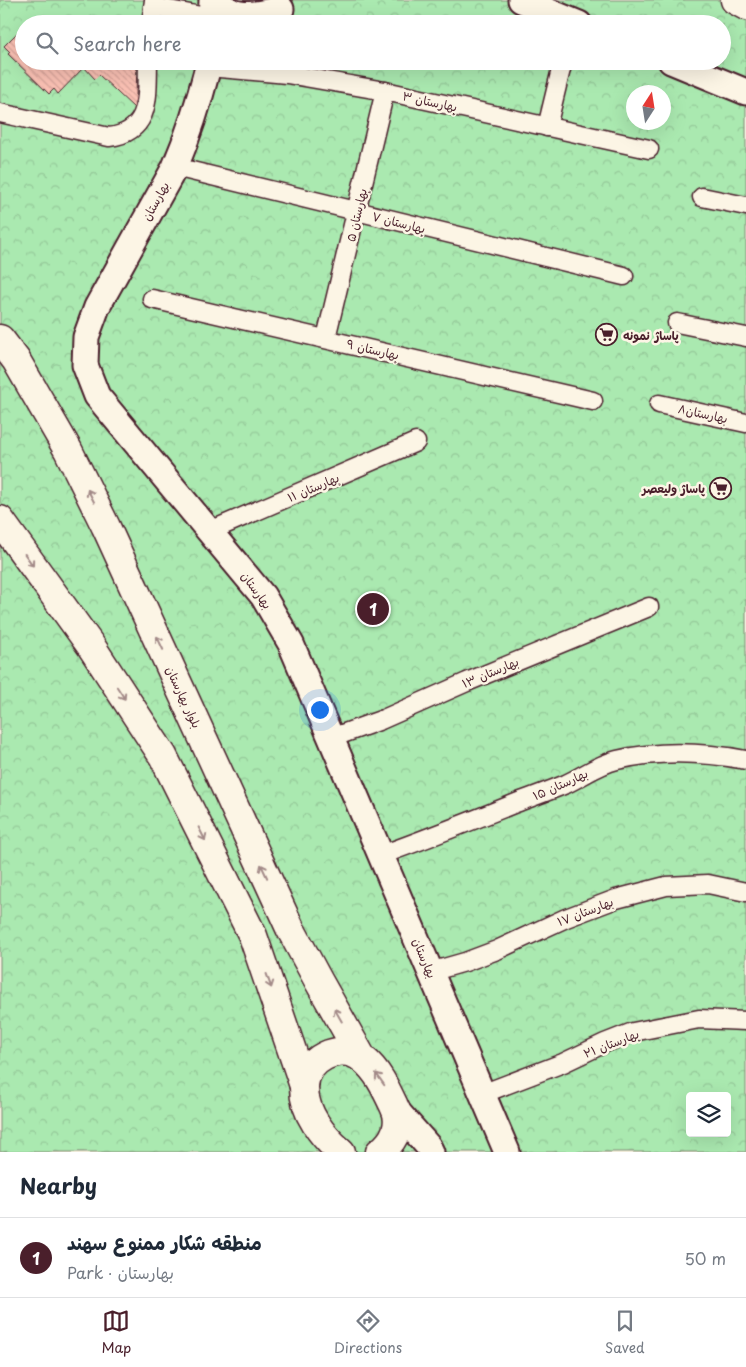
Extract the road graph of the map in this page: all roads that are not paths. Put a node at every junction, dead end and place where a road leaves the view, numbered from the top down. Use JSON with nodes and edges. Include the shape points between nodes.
{"nodes":[{"id":1,"x":520,"y":0,"type":"edge"},
{"id":2,"x":735,"y":0,"type":"edge"},
{"id":3,"x":288,"y":4,"type":"edge"},
{"id":4,"x":746,"y":6,"type":"edge"},
{"id":5,"x":153,"y":10,"type":"edge"},
{"id":6,"x":214,"y":10,"type":"edge"},
{"id":7,"x":271,"y":15,"type":"edge"},
{"id":8,"x":555,"y":15,"type":"edge"},
{"id":9,"x":148,"y":70,"type":"edge"},
{"id":10,"x":206,"y":70,"type":"edge"},
{"id":11,"x":255,"y":70,"type":"edge"},
{"id":12,"x":561,"y":70,"type":"edge"},
{"id":13,"x":692,"y":70,"type":"edge"},
{"id":14,"x":385,"y":91,"type":"junction"},
{"id":15,"x":746,"y":92,"type":"edge"},
{"id":16,"x":0,"y":114,"type":"edge"},
{"id":17,"x":547,"y":127,"type":"junction"},
{"id":18,"x":649,"y":149,"type":"dead end"},
{"id":19,"x":175,"y":167,"type":"junction"},
{"id":20,"x":702,"y":197,"type":"dead end"},
{"id":21,"x":746,"y":206,"type":"edge"},
{"id":22,"x":356,"y":211,"type":"junction"},
{"id":23,"x":624,"y":276,"type":"dead end"},
{"id":24,"x":152,"y":299,"type":"dead end"},
{"id":25,"x":676,"y":323,"type":"dead end"},
{"id":26,"x":746,"y":337,"type":"edge"},
{"id":27,"x":326,"y":338,"type":"junction"},
{"id":28,"x":0,"y":340,"type":"edge"},
{"id":29,"x":593,"y":400,"type":"dead end"},
{"id":30,"x":659,"y":404,"type":"dead end"},
{"id":31,"x":746,"y":423,"type":"edge"},
{"id":32,"x":416,"y":442,"type":"dead end"},
{"id":33,"x":0,"y":520,"type":"edge"},
{"id":34,"x":210,"y":531,"type":"junction"},
{"id":35,"x":649,"y":607,"type":"dead end"},
{"id":36,"x":331,"y":738,"type":"junction"},
{"id":37,"x":746,"y":760,"type":"edge"},
{"id":38,"x":381,"y":855,"type":"junction"},
{"id":39,"x":746,"y":892,"type":"edge"},
{"id":40,"x":430,"y":972,"type":"junction"},
{"id":41,"x":745,"y":1015,"type":"edge"},
{"id":42,"x":362,"y":1058,"type":"junction"},
{"id":43,"x":304,"y":1086,"type":"junction"},
{"id":44,"x":482,"y":1094,"type":"junction"},
{"id":45,"x":397,"y":1111,"type":"junction"},
{"id":46,"x":331,"y":1146,"type":"edge"},
{"id":47,"x":384,"y":1150,"type":"edge"},
{"id":48,"x":431,"y":1152,"type":"edge"},
{"id":49,"x":507,"y":1152,"type":"edge"}],
"edges":[{"from":1,"to":8,"type":"street"},
{"from":2,"to":4,"type":"main road"},
{"from":3,"to":6,"type":"street","via":[[251,15],[242,15],[222,5]]},
{"from":3,"to":7,"type":"street"},
{"from":5,"to":6,"type":"street"},
{"from":9,"to":16,"type":"street","via":[[147,102],[143,116],[136,126],[120,136],[109,137]]},
{"from":10,"to":19,"type":"street","name":"بهارستان","via":[[186,143]]},
{"from":11,"to":14,"type":"street","name":"بهارستان ۳"},
{"from":12,"to":17,"type":"street"},
{"from":13,"to":15,"type":"street"},
{"from":14,"to":17,"type":"street","name":"بهارستان ۳"},
{"from":14,"to":22,"type":"street","name":"بهارستان ۵"},
{"from":17,"to":18,"type":"street","name":"بهارستان ۳"},
{"from":19,"to":22,"type":"street","name":"بهارستان ۷"},
{"from":19,"to":34,"type":"street","name":"بهارستان","via":[[97,306],[86,337],[85,365],[97,396]]},
{"from":20,"to":21,"type":"street"},
{"from":22,"to":23,"type":"street","name":"بهارستان ۷"},
{"from":22,"to":27,"type":"street","name":"بهارستان ۵"},
{"from":24,"to":27,"type":"street","name":"بهارستان ۹"},
{"from":25,"to":26,"type":"street"},
{"from":27,"to":29,"type":"street","name":"بهارستان ۹"},
{"from":42,"to":28,"type":"main road","name":"بلوار بهارستان","one_way":true,"via":[[290,928],[102,518],[63,442],[16,360]]},
{"from":30,"to":31,"type":"street","name":"بهارستان۸"},
{"from":32,"to":34,"type":"street","name":"بهارستان ۱۱"},
{"from":33,"to":43,"type":"main road","one_way":true,"via":[[91,646],[163,756],[253,936]]},
{"from":34,"to":36,"type":"street","name":"بهارستان","via":[[268,604],[291,644]]},
{"from":35,"to":36,"type":"street","name":"بهارستان ۱۳"},
{"from":36,"to":38,"type":"street","name":"بهارستان"},
{"from":37,"to":38,"type":"street","name":"بهارستان ۱۵","via":[[715,754],[672,752],[615,760],[567,783]]},
{"from":38,"to":40,"type":"street","name":"بهارستان"},
{"from":39,"to":40,"type":"street","name":"بهارستان ۱۷","via":[[708,884],[666,886],[616,899],[497,950]]},
{"from":40,"to":44,"type":"street","name":"بهارستان"},
{"from":41,"to":44,"type":"street","name":"بهارستان ۲۱","via":[[699,1019],[633,1032]]},
{"from":42,"to":43,"type":"main road","via":[[344,1052],[325,1055],[314,1063]]},
{"from":45,"to":42,"type":"main road","name":"بلوار بهارستان","one_way":true,"via":[[384,1083]]},
{"from":43,"to":46,"type":"main road","via":[[308,1109]]},
{"from":44,"to":49,"type":"street","name":"بهارستان"},
{"from":45,"to":47,"type":"main road","via":[[395,1136]]},
{"from":45,"to":48,"type":"street"}]}
